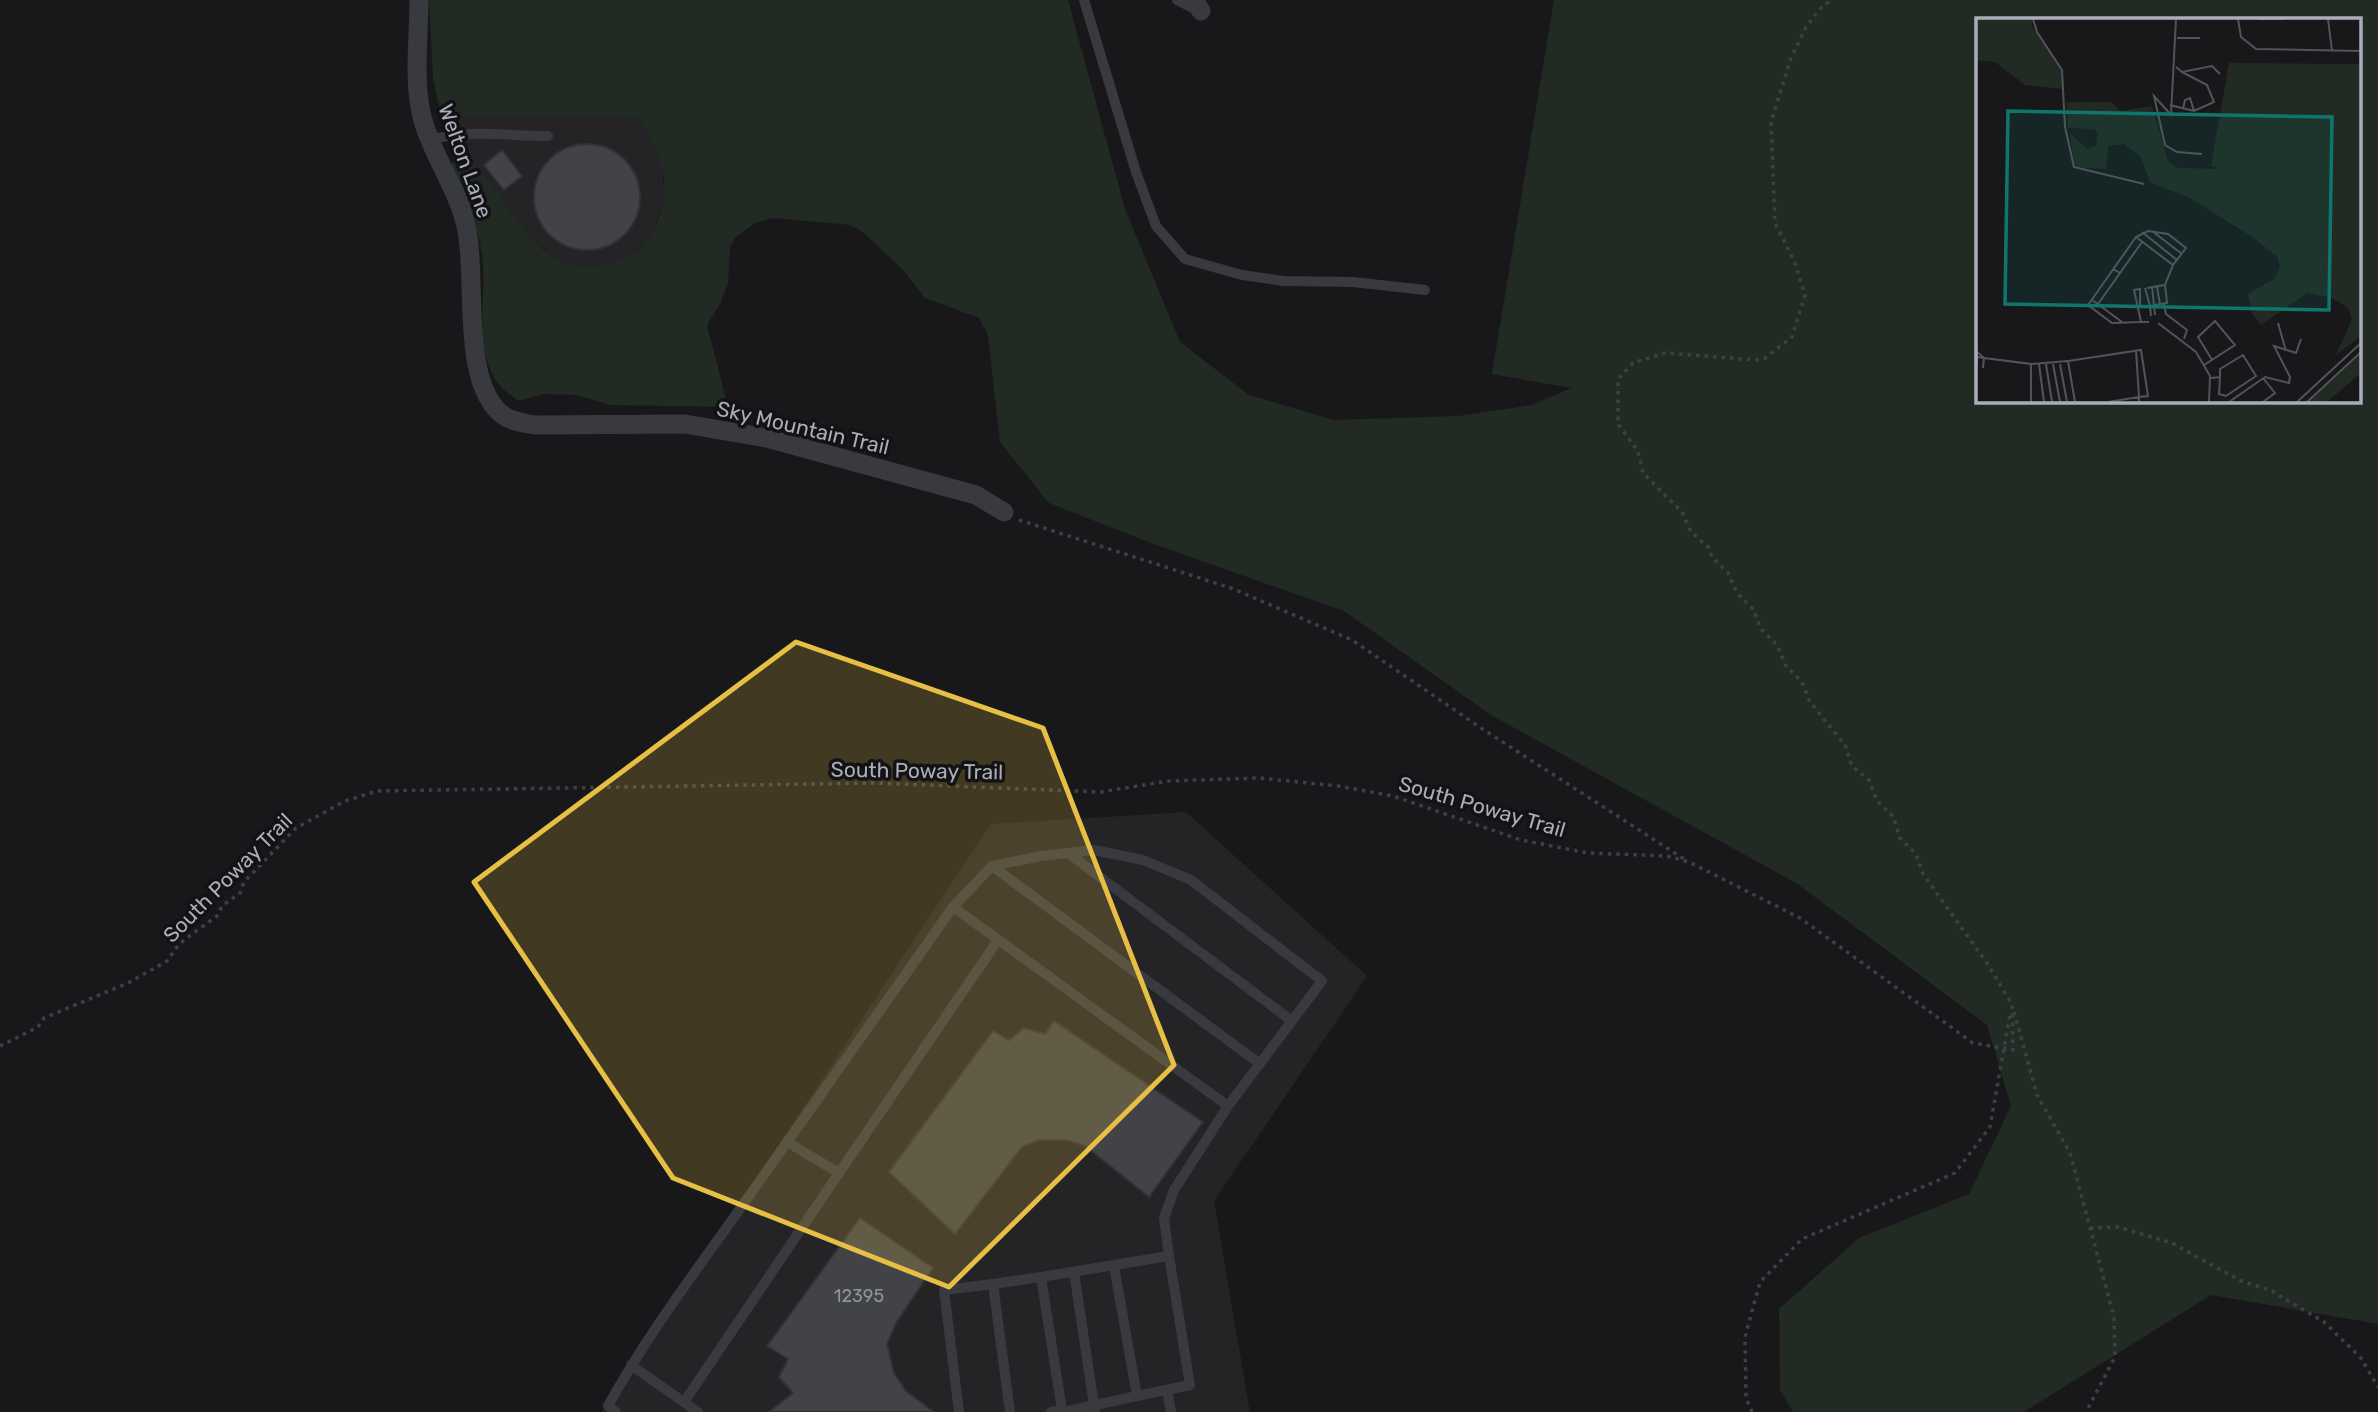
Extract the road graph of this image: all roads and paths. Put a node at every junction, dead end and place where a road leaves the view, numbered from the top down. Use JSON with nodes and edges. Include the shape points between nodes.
{"nodes":[{"id":1,"x":419,"y":0,"type":"edge"},
{"id":2,"x":1084,"y":0,"type":"edge"},
{"id":3,"x":1177,"y":0,"type":"edge"},
{"id":4,"x":1831,"y":0,"type":"edge"},
{"id":5,"x":1198,"y":6,"type":"edge"},
{"id":6,"x":548,"y":136,"type":"dead end"},
{"id":7,"x":430,"y":140,"type":"junction"},
{"id":8,"x":1425,"y":290,"type":"dead end"},
{"id":9,"x":502,"y":415,"type":"joint"},
{"id":10,"x":1010,"y":515,"type":"joint"},
{"id":11,"x":1068,"y":853,"type":"junction"},
{"id":12,"x":1689,"y":862,"type":"junction"},
{"id":13,"x":992,"y":866,"type":"junction"},
{"id":14,"x":953,"y":907,"type":"junction"},
{"id":15,"x":998,"y":940,"type":"junction"},
{"id":16,"x":2012,"y":1005,"type":"junction"},
{"id":17,"x":1292,"y":1021,"type":"junction"},
{"id":18,"x":0,"y":1046,"type":"edge"},
{"id":19,"x":2004,"y":1049,"type":"junction"},
{"id":20,"x":1260,"y":1064,"type":"junction"},
{"id":21,"x":1228,"y":1106,"type":"junction"},
{"id":22,"x":788,"y":1142,"type":"junction"},
{"id":23,"x":839,"y":1173,"type":"junction"},
{"id":24,"x":2090,"y":1228,"type":"junction"},
{"id":25,"x":1170,"y":1256,"type":"junction"},
{"id":26,"x":1115,"y":1266,"type":"junction"},
{"id":27,"x":1074,"y":1272,"type":"junction"},
{"id":28,"x":1041,"y":1277,"type":"junction"},
{"id":29,"x":993,"y":1284,"type":"junction"},
{"id":30,"x":631,"y":1365,"type":"junction"},
{"id":31,"x":2378,"y":1387,"type":"edge"},
{"id":32,"x":1167,"y":1390,"type":"junction"},
{"id":33,"x":1137,"y":1396,"type":"junction"},
{"id":34,"x":684,"y":1402,"type":"junction"},
{"id":35,"x":1095,"y":1408,"type":"edge"},
{"id":36,"x":616,"y":1412,"type":"edge"},
{"id":37,"x":698,"y":1412,"type":"edge"},
{"id":38,"x":959,"y":1412,"type":"edge"},
{"id":39,"x":1010,"y":1412,"type":"edge"},
{"id":40,"x":1059,"y":1412,"type":"edge"},
{"id":41,"x":1171,"y":1412,"type":"edge"},
{"id":42,"x":1752,"y":1412,"type":"edge"},
{"id":43,"x":2086,"y":1412,"type":"edge"}],
"edges":[{"from":1,"to":7,"type":"street","name":"Welton Lane","via":[[420,108]]},
{"from":2,"to":8,"type":"lane","via":[[1156,226],[1185,259],[1284,281]]},
{"from":3,"to":5,"type":"lane"},
{"from":4,"to":16,"type":"path","via":[[1806,27],[1771,122],[1775,223],[1805,295],[1792,337],[1765,358],[1755,360],[1665,353],[1633,363],[1618,379],[1618,424],[1638,451],[1643,473],[1682,512],[1691,532],[1728,573],[1786,666],[1802,682],[1810,702],[1845,745],[1852,766],[1869,780],[1877,801],[1893,816],[1900,838],[1916,854],[1923,874]]},
{"from":6,"to":7,"type":"lane","via":[[468,134]]},
{"from":7,"to":9,"type":"street","name":"Welton Lane","via":[[466,226],[479,376]]},
{"from":9,"to":10,"type":"street","name":"Sky Mountain Trail","via":[[534,425],[685,424],[767,438],[976,495]]},
{"from":10,"to":12,"type":"path","via":[[1231,588],[1352,640]]},
{"from":11,"to":13,"type":"lane"},
{"from":11,"to":17,"type":"lane"},
{"from":11,"to":17,"type":"lane","via":[[1094,850],[1143,860],[1191,880],[1322,981]]},
{"from":12,"to":18,"type":"path","name":"South Poway Trail","via":[[1667,856],[1588,853],[1521,840],[1393,796],[1259,778],[1168,781],[1101,792],[875,783],[377,791],[345,801],[296,828],[244,882],[240,893],[180,943],[167,961],[128,984],[44,1018],[38,1027]]},
{"from":12,"to":19,"type":"path","name":"South Poway Trail","via":[[1800,918],[1973,1043]]},
{"from":13,"to":14,"type":"lane"},
{"from":13,"to":20,"type":"lane"},
{"from":14,"to":15,"type":"lane"},
{"from":14,"to":22,"type":"lane"},
{"from":15,"to":21,"type":"lane"},
{"from":15,"to":23,"type":"lane"},
{"from":16,"to":19,"type":"path"},
{"from":16,"to":19,"type":"path","via":[[2013,1050]]},
{"from":16,"to":24,"type":"path","via":[[2037,1095],[2070,1153]]},
{"from":17,"to":20,"type":"lane"},
{"from":19,"to":42,"type":"path","via":[[1990,1127],[1955,1173],[1802,1239],[1760,1282],[1745,1336],[1746,1398]]},
{"from":20,"to":21,"type":"lane"},
{"from":21,"to":25,"type":"lane","via":[[1174,1190],[1164,1218]]},
{"from":22,"to":23,"type":"lane"},
{"from":22,"to":30,"type":"lane"},
{"from":23,"to":34,"type":"lane"},
{"from":24,"to":31,"type":"path","via":[[2118,1227],[2172,1243],[2242,1281],[2270,1290],[2324,1322],[2361,1358]]},
{"from":24,"to":43,"type":"path","via":[[2114,1317],[2115,1357]]},
{"from":25,"to":26,"type":"lane"},
{"from":25,"to":32,"type":"lane","via":[[1191,1385]]},
{"from":26,"to":27,"type":"lane"},
{"from":26,"to":33,"type":"lane"},
{"from":27,"to":28,"type":"lane"},
{"from":27,"to":35,"type":"lane"},
{"from":28,"to":29,"type":"lane"},
{"from":28,"to":40,"type":"lane"},
{"from":29,"to":38,"type":"lane","via":[[944,1290]]},
{"from":29,"to":39,"type":"lane"},
{"from":30,"to":34,"type":"lane"},
{"from":30,"to":36,"type":"lane","via":[[608,1406]]},
{"from":32,"to":33,"type":"lane"},
{"from":32,"to":41,"type":"lane"},
{"from":33,"to":35,"type":"lane"},
{"from":34,"to":37,"type":"lane"},
{"from":35,"to":40,"type":"lane"}]}
